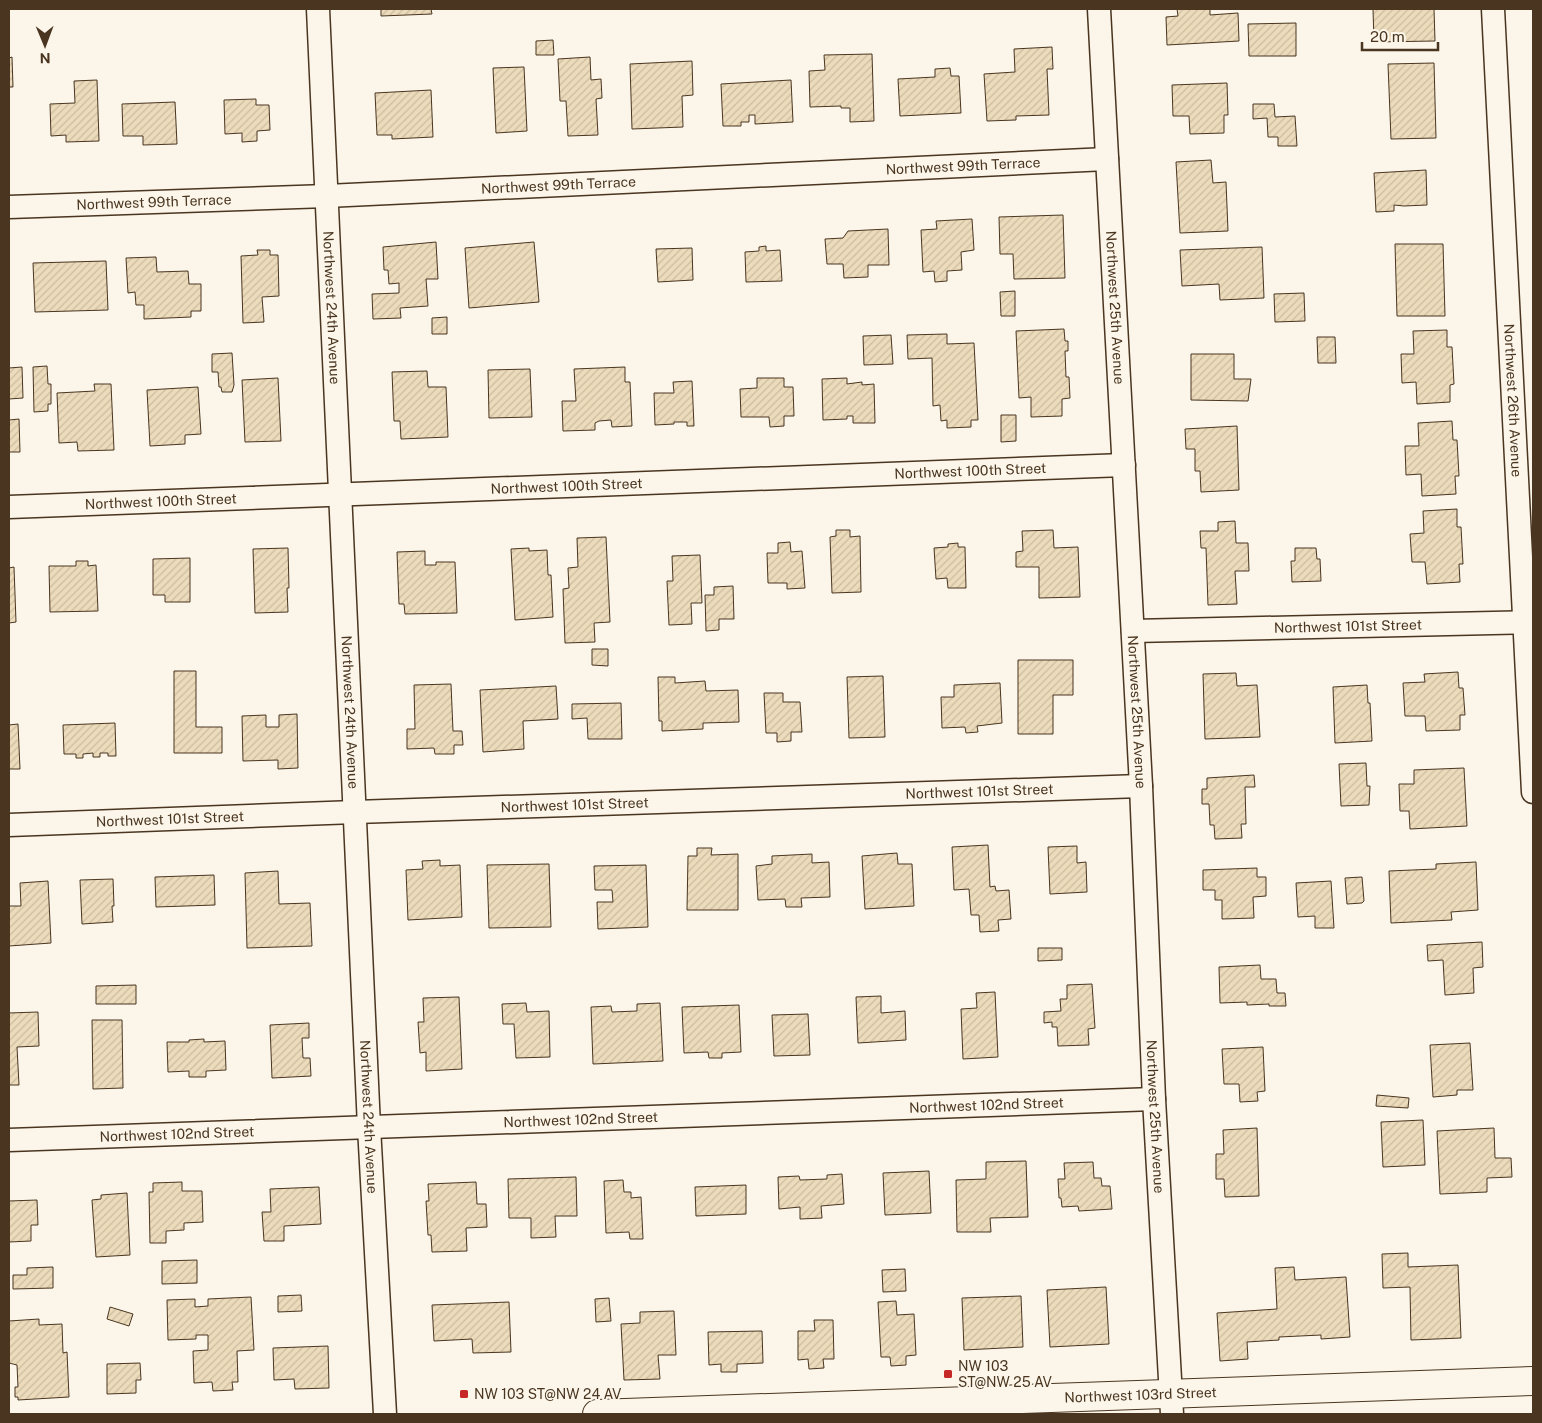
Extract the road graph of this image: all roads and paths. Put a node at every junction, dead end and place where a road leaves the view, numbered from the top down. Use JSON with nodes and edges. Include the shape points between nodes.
{"nodes":[{"id":1,"x":318,"y":9,"type":"edge"},
{"id":2,"x":1100,"y":9,"type":"edge"},
{"id":3,"x":1493,"y":9,"type":"edge"},
{"id":4,"x":1107,"y":160,"type":"junction"},
{"id":5,"x":327,"y":196,"type":"junction"},
{"id":6,"x":9,"y":207,"type":"edge"},
{"id":7,"x":1124,"y":465,"type":"junction"},
{"id":8,"x":341,"y":496,"type":"junction"},
{"id":9,"x":9,"y":507,"type":"edge"},
{"id":10,"x":1529,"y":622,"type":"edge"},
{"id":11,"x":1133,"y":631,"type":"junction"},
{"id":12,"x":1141,"y":786,"type":"junction"},
{"id":13,"x":1533,"y":792,"type":"edge"},
{"id":14,"x":355,"y":812,"type":"junction"},
{"id":15,"x":9,"y":825,"type":"edge"},
{"id":16,"x":1154,"y":1099,"type":"junction"},
{"id":17,"x":369,"y":1127,"type":"junction"},
{"id":18,"x":9,"y":1140,"type":"edge"},
{"id":19,"x":1533,"y":1381,"type":"edge"},
{"id":20,"x":1172,"y":1404,"type":"edge"},
{"id":21,"x":385,"y":1414,"type":"edge"},
{"id":22,"x":597,"y":1414,"type":"edge"}],
"edges":[{"from":1,"to":5,"type":"street","name":"Northwest 24th Avenue"},
{"from":2,"to":4,"type":"street","name":"Northwest 25th Avenue"},
{"from":3,"to":10,"type":"street","name":"Northwest 26th Avenue"},
{"from":4,"to":5,"type":"street","name":"Northwest 99th Terrace"},
{"from":4,"to":7,"type":"street","name":"Northwest 25th Avenue"},
{"from":5,"to":6,"type":"street","name":"Northwest 99th Terrace"},
{"from":5,"to":8,"type":"street","name":"Northwest 24th Avenue"},
{"from":7,"to":8,"type":"street","name":"Northwest 100th Street"},
{"from":7,"to":11,"type":"street","name":"Northwest 25th Avenue"},
{"from":8,"to":9,"type":"street","name":"Northwest 100th Street"},
{"from":8,"to":14,"type":"street","name":"Northwest 24th Avenue"},
{"from":10,"to":11,"type":"street","name":"Northwest 101st Street"},
{"from":10,"to":13,"type":"street","name":"Northwest 26th Avenue"},
{"from":11,"to":12,"type":"street","name":"Northwest 25th Avenue"},
{"from":12,"to":14,"type":"street","name":"Northwest 101st Street"},
{"from":12,"to":16,"type":"street","name":"Northwest 25th Avenue"},
{"from":14,"to":15,"type":"street","name":"Northwest 101st Street"},
{"from":14,"to":17,"type":"street","name":"Northwest 24th Avenue"},
{"from":16,"to":17,"type":"street","name":"Northwest 102nd Street"},
{"from":16,"to":20,"type":"street","name":"Northwest 25th Avenue"},
{"from":17,"to":18,"type":"street","name":"Northwest 102nd Street"},
{"from":17,"to":21,"type":"street","name":"Northwest 24th Avenue"},
{"from":19,"to":20,"type":"main road","name":"Northwest 103rd Street"},
{"from":20,"to":22,"type":"main road","name":"Northwest 103rd Street"}]}
